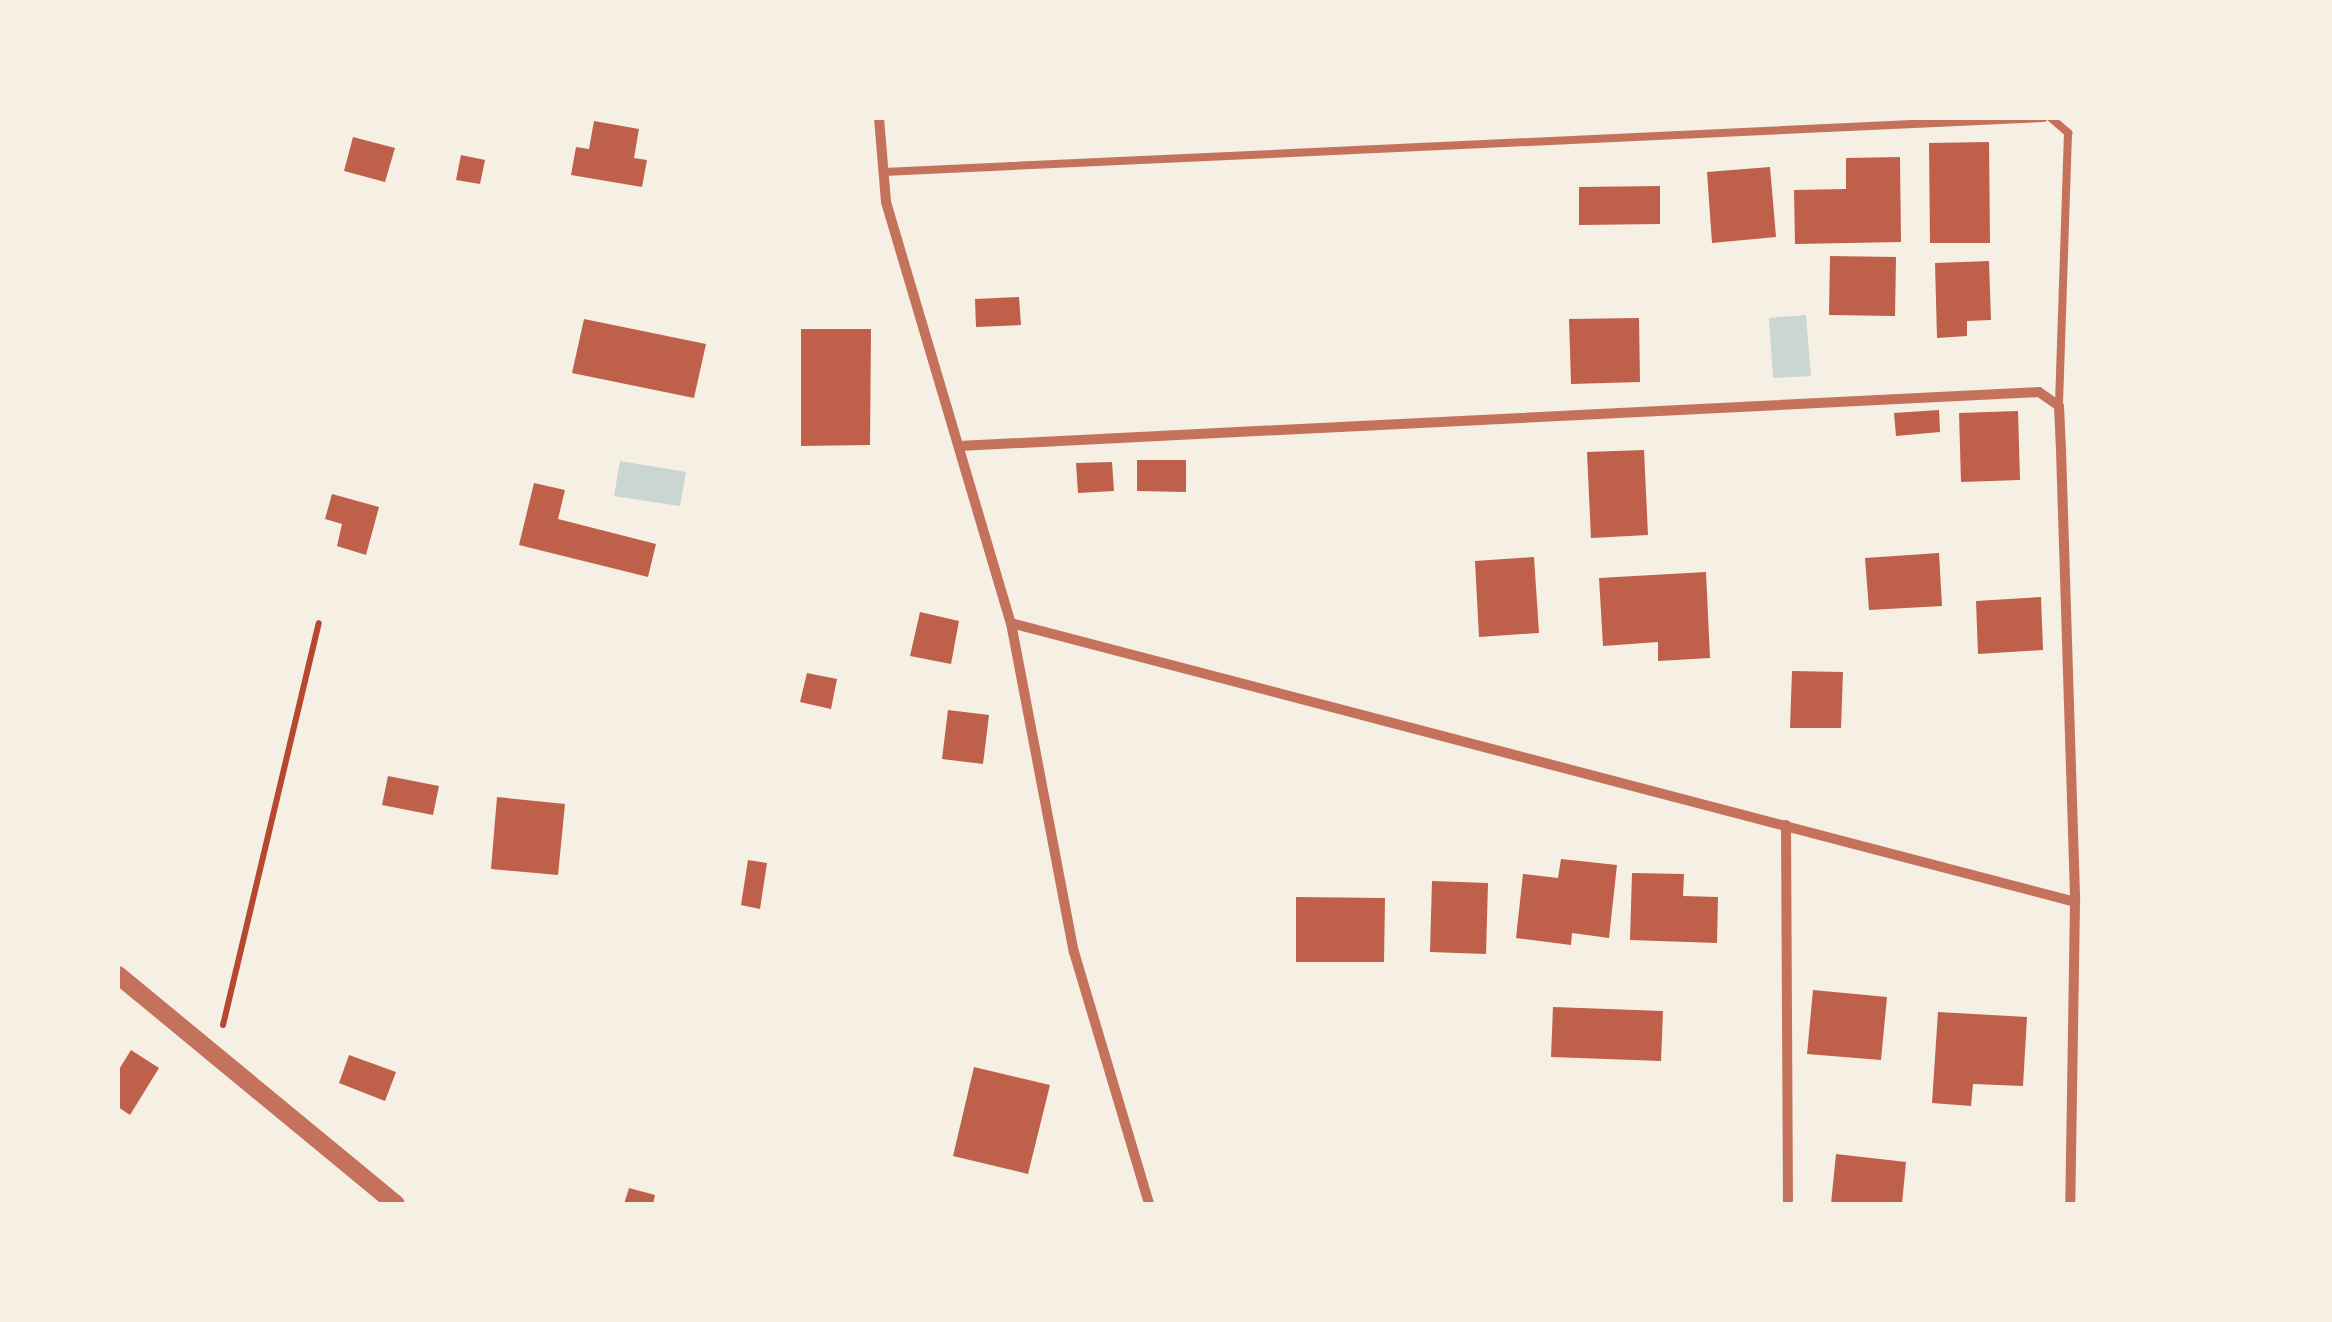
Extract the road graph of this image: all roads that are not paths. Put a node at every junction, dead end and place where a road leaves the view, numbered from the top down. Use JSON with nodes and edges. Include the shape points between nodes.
{"nodes":[{"id":1,"x":879,"y":118,"type":"edge"},
{"id":2,"x":2047,"y":118,"type":"edge"},
{"id":3,"x":884,"y":172,"type":"junction"},
{"id":4,"x":2058,"y":406,"type":"junction"},
{"id":5,"x":959,"y":446,"type":"junction"},
{"id":6,"x":1012,"y":623,"type":"junction"},
{"id":7,"x":1786,"y":825,"type":"junction"},
{"id":8,"x":2075,"y":902,"type":"junction"},
{"id":9,"x":118,"y":975,"type":"edge"},
{"id":10,"x":396,"y":1204,"type":"edge"},
{"id":11,"x":1149,"y":1204,"type":"edge"},
{"id":12,"x":1788,"y":1204,"type":"edge"},
{"id":13,"x":2070,"y":1204,"type":"edge"}],
"edges":[{"from":1,"to":3,"type":"street"},
{"from":2,"to":3,"type":"lane"},
{"from":2,"to":4,"type":"lane","via":[[2068,133]]},
{"from":3,"to":5,"type":"street","via":[[886,202]]},
{"from":4,"to":5,"type":"street","via":[[2039,392]]},
{"from":4,"to":8,"type":"street"},
{"from":5,"to":6,"type":"street"},
{"from":6,"to":7,"type":"street"},
{"from":6,"to":11,"type":"street","via":[[1074,952]]},
{"from":7,"to":8,"type":"street"},
{"from":7,"to":12,"type":"street"},
{"from":8,"to":13,"type":"street"},
{"from":9,"to":10,"type":"street"}]}
